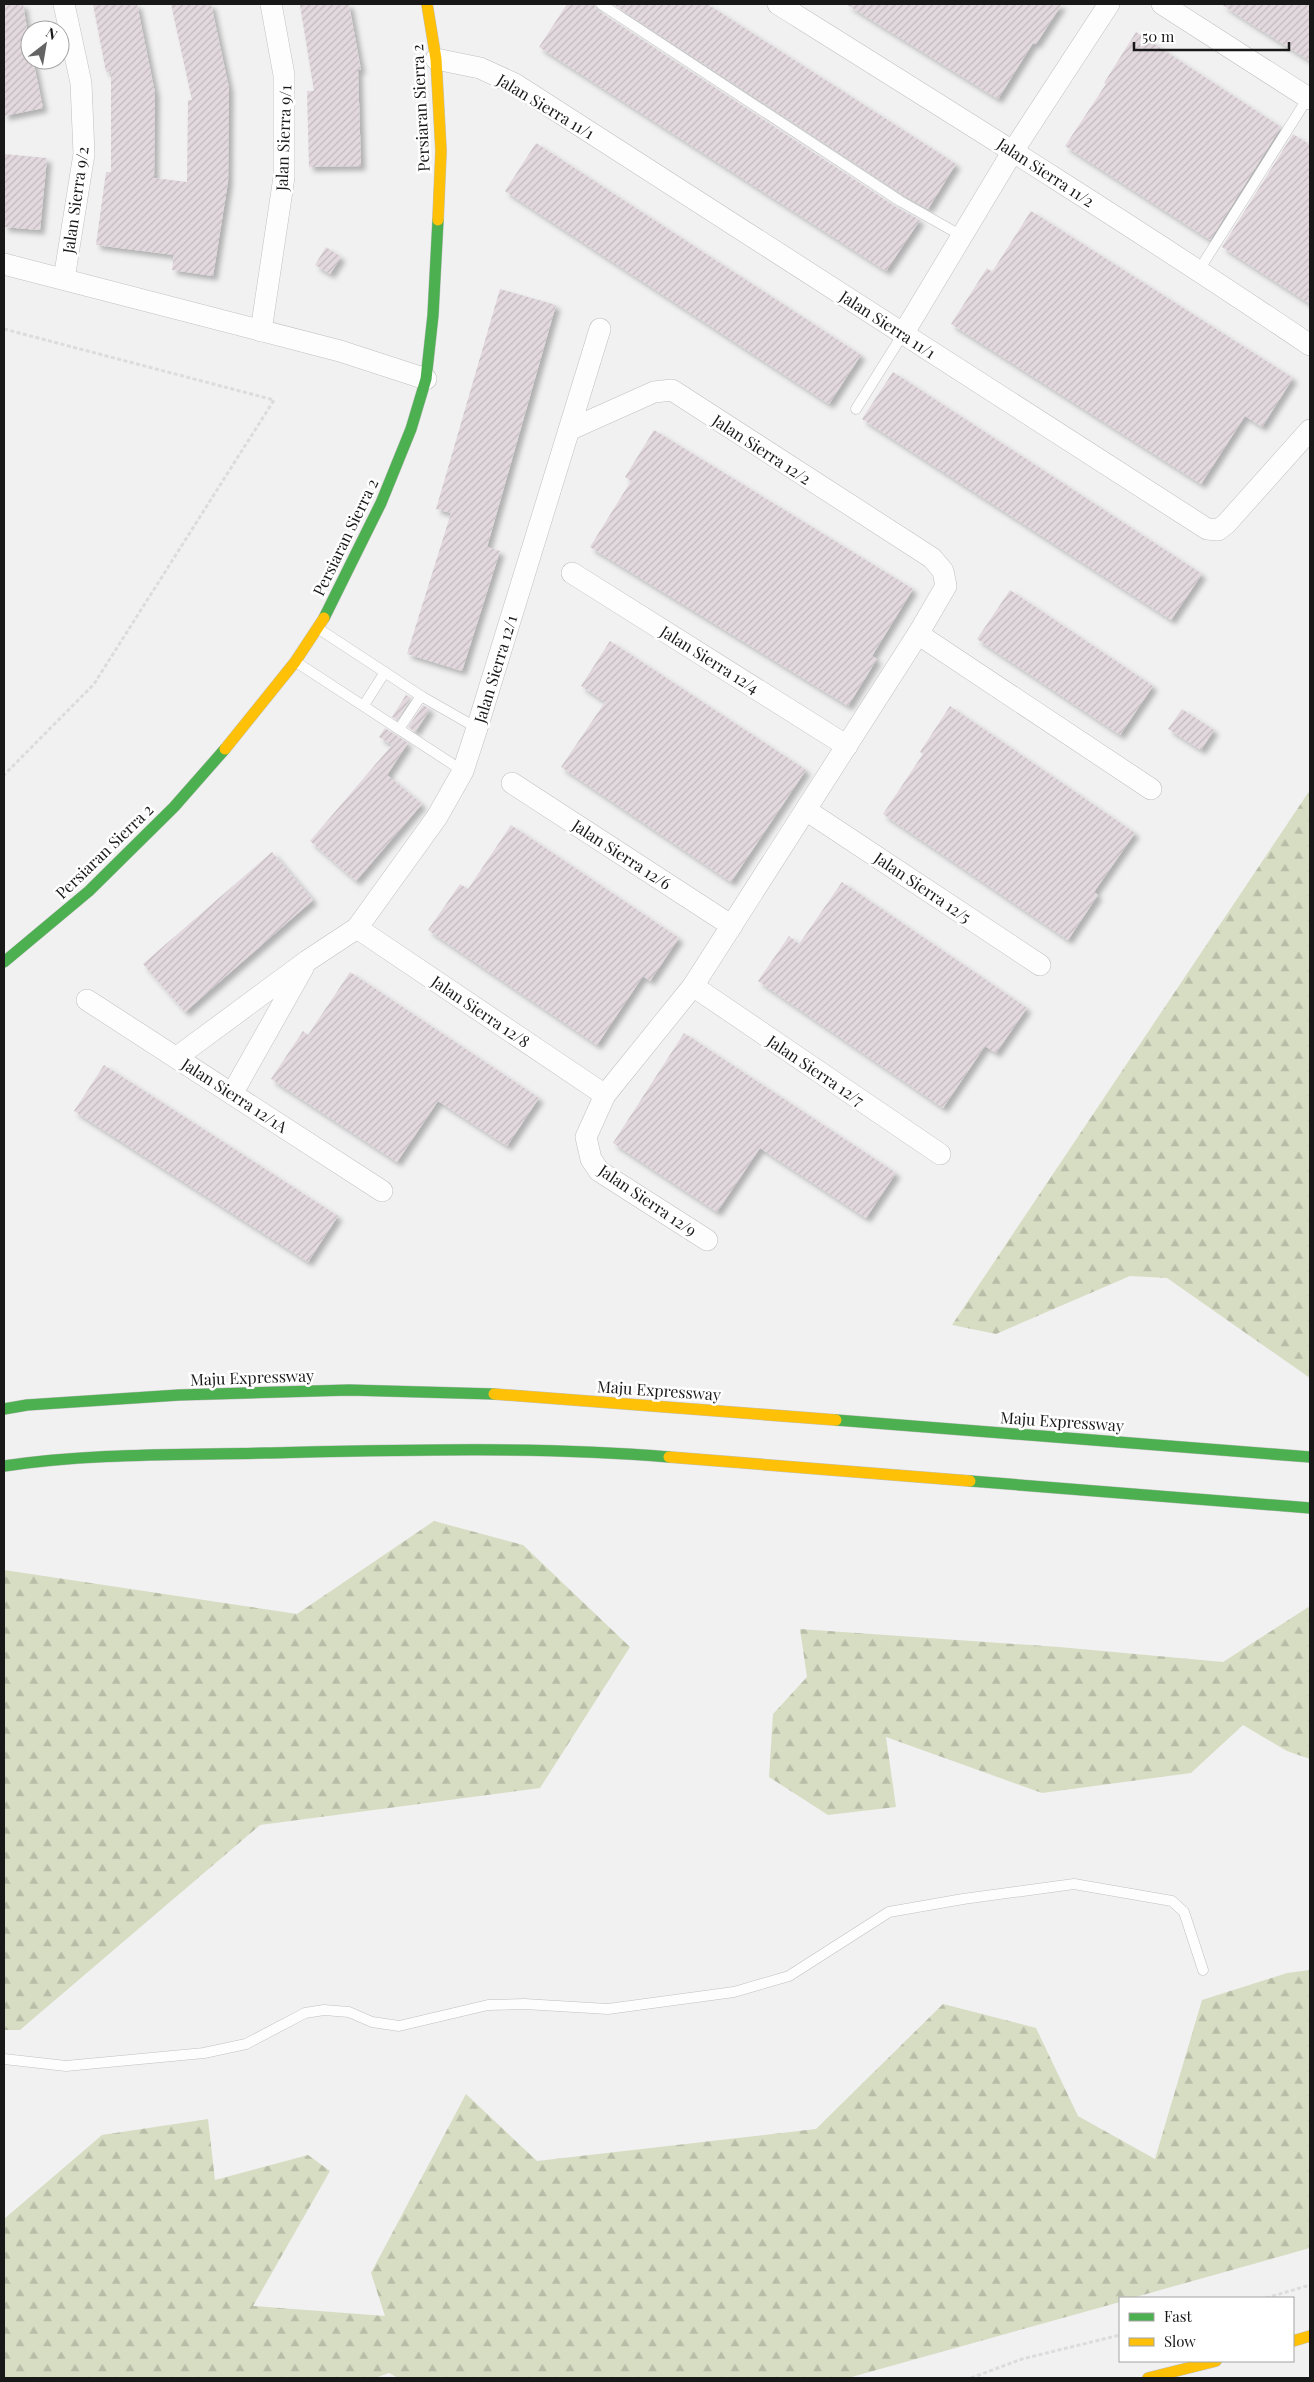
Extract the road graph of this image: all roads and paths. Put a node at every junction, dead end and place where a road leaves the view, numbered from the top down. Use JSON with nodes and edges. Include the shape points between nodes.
{"nodes":[{"id":1,"x":64,"y":4,"type":"edge"},
{"id":2,"x":271,"y":4,"type":"edge"},
{"id":3,"x":427,"y":4,"type":"edge"},
{"id":4,"x":601,"y":4,"type":"edge"},
{"id":5,"x":778,"y":4,"type":"edge"},
{"id":6,"x":1109,"y":4,"type":"edge"},
{"id":7,"x":1162,"y":4,"type":"edge"},
{"id":8,"x":436,"y":58,"type":"junction"},
{"id":9,"x":1310,"y":97,"type":"edge"},
{"id":10,"x":1013,"y":151,"type":"junction"},
{"id":11,"x":962,"y":236,"type":"junction"},
{"id":12,"x":4,"y":264,"type":"edge"},
{"id":13,"x":1199,"y":270,"type":"junction"},
{"id":14,"x":64,"y":279,"type":"junction"},
{"id":15,"x":4,"y":329,"type":"edge"},
{"id":16,"x":600,"y":329,"type":"dead end"},
{"id":17,"x":261,"y":331,"type":"junction"},
{"id":18,"x":904,"y":334,"type":"junction"},
{"id":19,"x":1310,"y":345,"type":"edge"},
{"id":20,"x":426,"y":379,"type":"junction"},
{"id":21,"x":856,"y":409,"type":"dead end"},
{"id":22,"x":569,"y":430,"type":"junction"},
{"id":23,"x":1310,"y":430,"type":"edge"},
{"id":24,"x":572,"y":573,"type":"dead end"},
{"id":25,"x":319,"y":628,"type":"junction"},
{"id":26,"x":918,"y":634,"type":"junction"},
{"id":27,"x":295,"y":662,"type":"junction"},
{"id":28,"x":385,"y":672,"type":"junction"},
{"id":29,"x":421,"y":696,"type":"junction"},
{"id":30,"x":364,"y":706,"type":"junction"},
{"id":31,"x":477,"y":728,"type":"junction"},
{"id":32,"x":399,"y":729,"type":"junction"},
{"id":33,"x":847,"y":746,"type":"junction"},
{"id":34,"x":462,"y":771,"type":"junction"},
{"id":35,"x":4,"y":775,"type":"edge"},
{"id":36,"x":512,"y":782,"type":"dead end"},
{"id":37,"x":1151,"y":789,"type":"dead end"},
{"id":38,"x":806,"y":810,"type":"junction"},
{"id":39,"x":732,"y":926,"type":"junction"},
{"id":40,"x":357,"y":928,"type":"junction"},
{"id":41,"x":307,"y":961,"type":"junction"},
{"id":42,"x":4,"y":962,"type":"edge"},
{"id":43,"x":1040,"y":965,"type":"dead end"},
{"id":44,"x":693,"y":986,"type":"junction"},
{"id":45,"x":87,"y":1000,"type":"dead end"},
{"id":46,"x":176,"y":1057,"type":"junction"},
{"id":47,"x":232,"y":1094,"type":"junction"},
{"id":48,"x":605,"y":1095,"type":"junction"},
{"id":49,"x":940,"y":1154,"type":"dead end"},
{"id":50,"x":382,"y":1190,"type":"dead end"},
{"id":51,"x":707,"y":1240,"type":"dead end"},
{"id":52,"x":4,"y":1408,"type":"edge"},
{"id":53,"x":1310,"y":1457,"type":"edge"},
{"id":54,"x":4,"y":1466,"type":"edge"},
{"id":55,"x":1310,"y":1508,"type":"edge"},
{"id":56,"x":1203,"y":1970,"type":"dead end"},
{"id":57,"x":4,"y":2059,"type":"edge"},
{"id":58,"x":1310,"y":2285,"type":"edge"},
{"id":59,"x":1269,"y":2297,"type":"edge"},
{"id":60,"x":1119,"y":2335,"type":"edge"},
{"id":61,"x":1310,"y":2336,"type":"edge"},
{"id":62,"x":1294,"y":2341,"type":"edge"},
{"id":63,"x":1212,"y":2362,"type":"edge"},
{"id":64,"x":971,"y":2378,"type":"edge"},
{"id":65,"x":1148,"y":2378,"type":"edge"}],
"edges":[{"from":1,"to":14,"type":"street","name":"Jalan Sierra 9/2","via":[[81,83],[84,154]]},
{"from":2,"to":17,"type":"street","name":"Jalan Sierra 9/1","via":[[284,75],[284,177]]},
{"from":3,"to":8,"type":"main road","name":"Persiaran Sierra 2"},
{"from":4,"to":11,"type":"lane","via":[[900,201]]},
{"from":5,"to":10,"type":"street","name":"Jalan Sierra 11/2"},
{"from":6,"to":10,"type":"street"},
{"from":7,"to":9,"type":"street"},
{"from":8,"to":18,"type":"street","name":"Jalan Sierra 11/1","via":[[480,68],[515,84]]},
{"from":8,"to":20,"type":"main road","name":"Persiaran Sierra 2","via":[[441,151]]},
{"from":9,"to":13,"type":"lane"},
{"from":10,"to":11,"type":"street"},
{"from":10,"to":13,"type":"street","name":"Jalan Sierra 11/2"},
{"from":11,"to":18,"type":"street"},
{"from":12,"to":14,"type":"street"},
{"from":13,"to":19,"type":"street","name":"Jalan Sierra 11/2"},
{"from":14,"to":17,"type":"street"},
{"from":15,"to":35,"type":"path","via":[[274,400],[94,684]]},
{"from":16,"to":22,"type":"street","name":"Jalan Sierra 12/1"},
{"from":17,"to":20,"type":"street","via":[[340,351]]},
{"from":18,"to":21,"type":"lane"},
{"from":18,"to":23,"type":"street","name":"Jalan Sierra 11/1","via":[[1207,529],[1218,530],[1226,524]]},
{"from":20,"to":25,"type":"main road","name":"Persiaran Sierra 2","via":[[411,429],[381,503]]},
{"from":22,"to":26,"type":"street","name":"Jalan Sierra 12/2","via":[[654,392],[672,390],[932,558],[943,571],[946,586]]},
{"from":22,"to":31,"type":"street","name":"Jalan Sierra 12/1"},
{"from":24,"to":33,"type":"street","name":"Jalan Sierra 12/4"},
{"from":25,"to":27,"type":"main road","name":"Persiaran Sierra 2"},
{"from":25,"to":28,"type":"lane"},
{"from":26,"to":33,"type":"street"},
{"from":26,"to":37,"type":"street"},
{"from":27,"to":30,"type":"lane"},
{"from":27,"to":42,"type":"main road","name":"Persiaran Sierra 2","via":[[174,807],[89,891]]},
{"from":28,"to":29,"type":"lane"},
{"from":28,"to":30,"type":"lane"},
{"from":29,"to":31,"type":"lane"},
{"from":29,"to":32,"type":"lane"},
{"from":30,"to":32,"type":"lane"},
{"from":31,"to":34,"type":"street","name":"Jalan Sierra 12/1"},
{"from":32,"to":34,"type":"lane"},
{"from":33,"to":38,"type":"street"},
{"from":34,"to":40,"type":"street","name":"Jalan Sierra 12/1","via":[[437,817]]},
{"from":36,"to":39,"type":"street","name":"Jalan Sierra 12/6"},
{"from":38,"to":39,"type":"street"},
{"from":38,"to":43,"type":"street","name":"Jalan Sierra 12/5"},
{"from":39,"to":44,"type":"street"},
{"from":40,"to":41,"type":"street","name":"Jalan Sierra 12/1"},
{"from":40,"to":48,"type":"street","name":"Jalan Sierra 12/8"},
{"from":41,"to":46,"type":"street","name":"Jalan Sierra 12/1"},
{"from":41,"to":47,"type":"street"},
{"from":44,"to":48,"type":"street"},
{"from":44,"to":49,"type":"street","name":"Jalan Sierra 12/7"},
{"from":45,"to":46,"type":"street","name":"Jalan Sierra 12/1A"},
{"from":46,"to":47,"type":"street","name":"Jalan Sierra 12/1A"},
{"from":47,"to":50,"type":"street","name":"Jalan Sierra 12/1A"},
{"from":48,"to":51,"type":"street","name":"Jalan Sierra 12/9","via":[[586,1137],[591,1159],[599,1171]]},
{"from":52,"to":53,"type":"main road","name":"Maju Expressway","via":[[179,1395],[349,1390],[518,1395]]},
{"from":54,"to":55,"type":"main road","via":[[37,1461],[176,1455],[403,1450],[622,1453]]},
{"from":56,"to":57,"type":"lane","via":[[1184,1912],[1172,1901],[1074,1884],[889,1912],[789,1976],[734,1992],[608,2009],[488,2005],[399,2026],[372,2022],[349,2012],[324,2010],[305,2013],[246,2044],[204,2053],[66,2066]]},
{"from":58,"to":59,"type":"path"},
{"from":60,"to":64,"type":"path","via":[[1022,2359]]},
{"from":61,"to":62,"type":"main road"},
{"from":63,"to":65,"type":"main road"}]}
